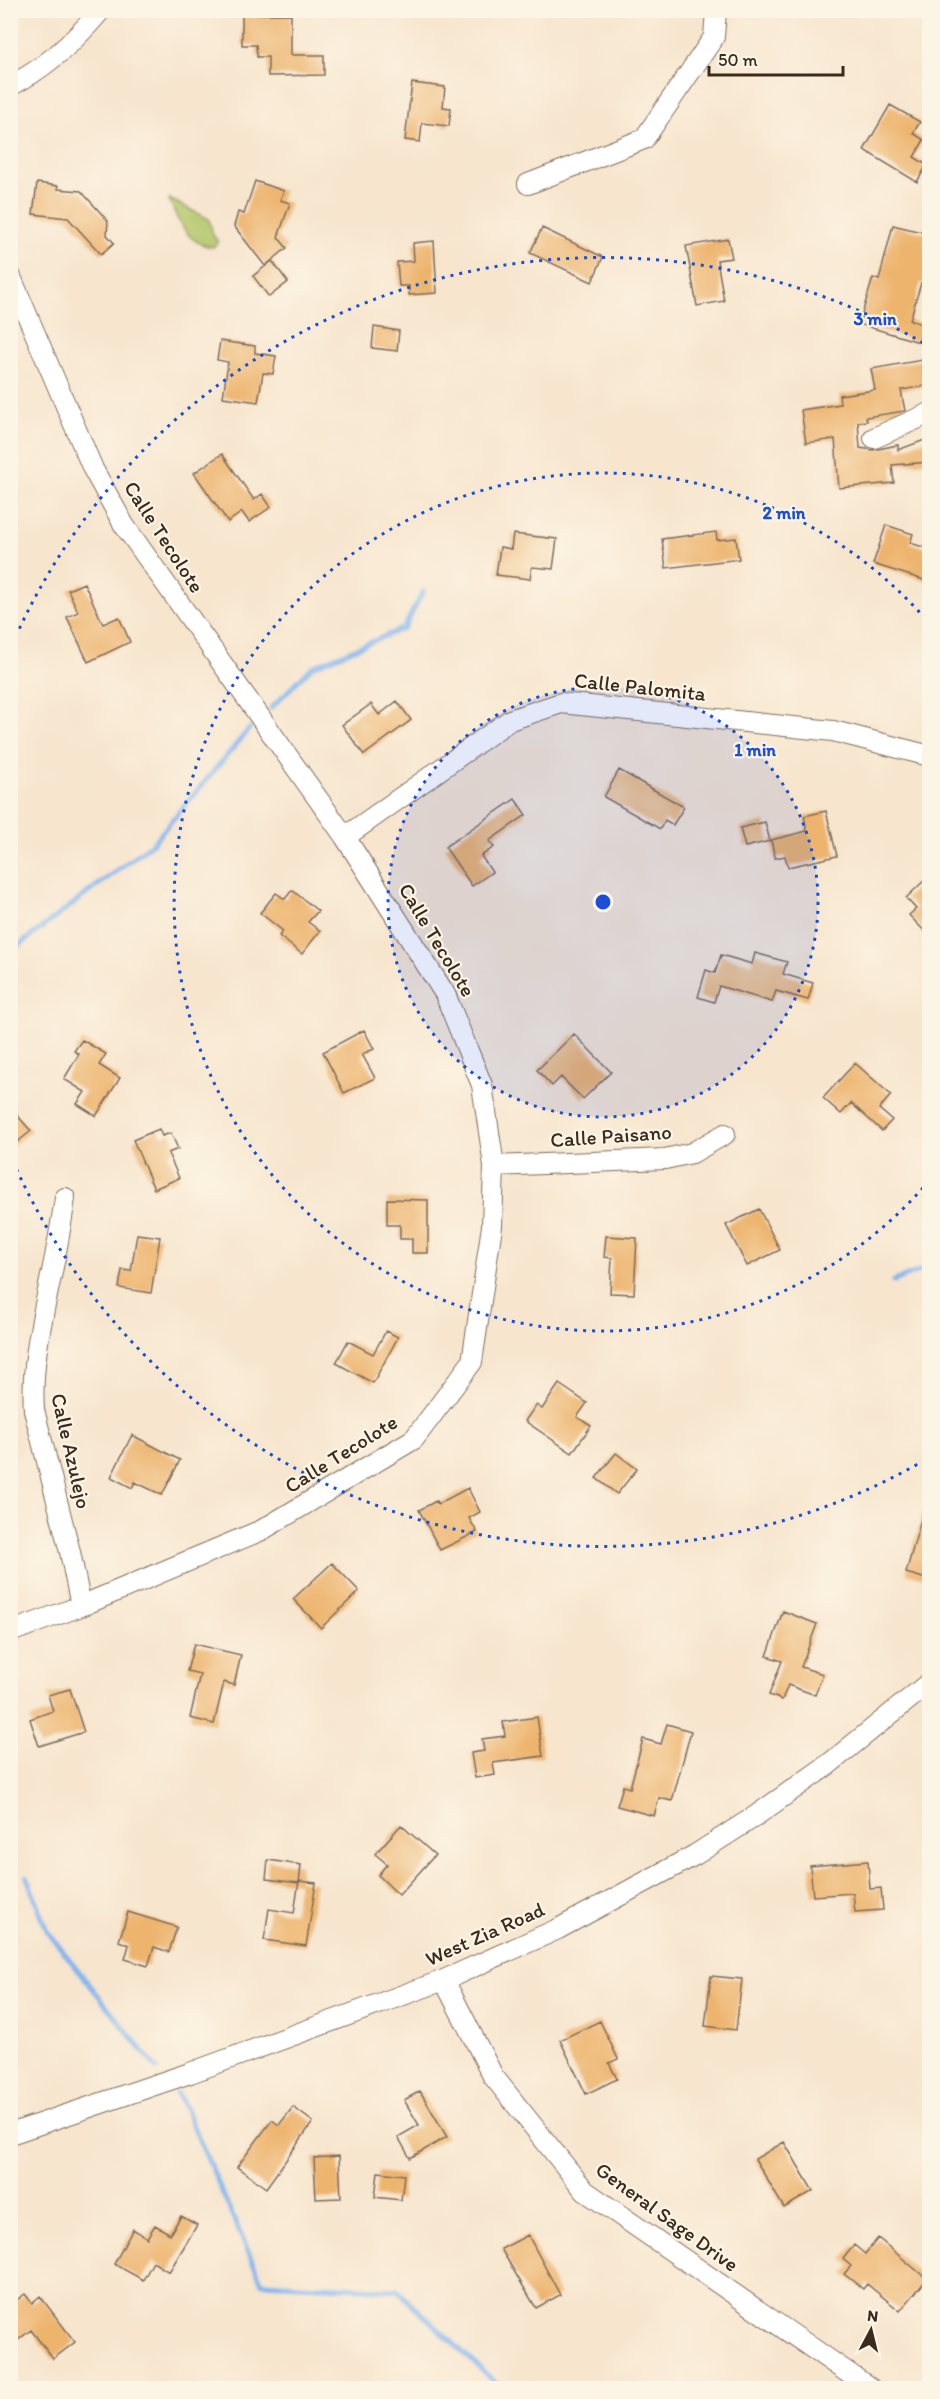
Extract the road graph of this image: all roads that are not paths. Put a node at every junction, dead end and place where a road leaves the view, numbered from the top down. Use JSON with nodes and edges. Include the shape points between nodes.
{"nodes":[{"id":1,"x":101,"y":10,"type":"edge"},
{"id":2,"x":716,"y":10,"type":"edge"},
{"id":3,"x":10,"y":86,"type":"edge"},
{"id":4,"x":528,"y":184,"type":"dead end"},
{"id":5,"x":10,"y":275,"type":"edge"},
{"id":6,"x":930,"y":413,"type":"edge"},
{"id":7,"x":874,"y":438,"type":"dead end"},
{"id":8,"x":930,"y":756,"type":"edge"},
{"id":9,"x":345,"y":837,"type":"junction"},
{"id":10,"x":725,"y":1134,"type":"dead end"},
{"id":11,"x":494,"y":1166,"type":"junction"},
{"id":12,"x":65,"y":1198,"type":"dead end"},
{"id":13,"x":81,"y":1606,"type":"junction"},
{"id":14,"x":10,"y":1632,"type":"edge"},
{"id":15,"x":930,"y":1682,"type":"edge"},
{"id":16,"x":444,"y":1980,"type":"junction"},
{"id":17,"x":10,"y":2134,"type":"edge"},
{"id":18,"x":870,"y":2388,"type":"edge"}],
"edges":[{"from":1,"to":3,"type":"street","via":[[42,68]]},
{"from":2,"to":4,"type":"street","via":[[714,37],[644,139]]},
{"from":5,"to":9,"type":"street","name":"Calle Tecolote","via":[[93,469],[124,525]]},
{"from":6,"to":7,"type":"street"},
{"from":8,"to":9,"type":"street","name":"Calle Palomita","via":[[833,731],[561,703],[510,720]]},
{"from":9,"to":11,"type":"street","name":"Calle Tecolote","via":[[445,994],[482,1085]]},
{"from":10,"to":11,"type":"street","name":"Calle Paisano","via":[[692,1153],[665,1159]]},
{"from":11,"to":13,"type":"street","name":"Calle Tecolote","via":[[492,1226],[472,1362],[414,1439],[262,1530]]},
{"from":12,"to":13,"type":"street","name":"Calle Azulejo","via":[[32,1386],[34,1410]]},
{"from":13,"to":14,"type":"street","name":"Calle Tecolote"},
{"from":15,"to":16,"type":"street","name":"West Zia Road","via":[[829,1764],[695,1855],[558,1929]]},
{"from":16,"to":17,"type":"street","name":"West Zia Road"},
{"from":16,"to":18,"type":"street","name":"General Sage Drive","via":[[493,2076],[585,2191]]}]}
